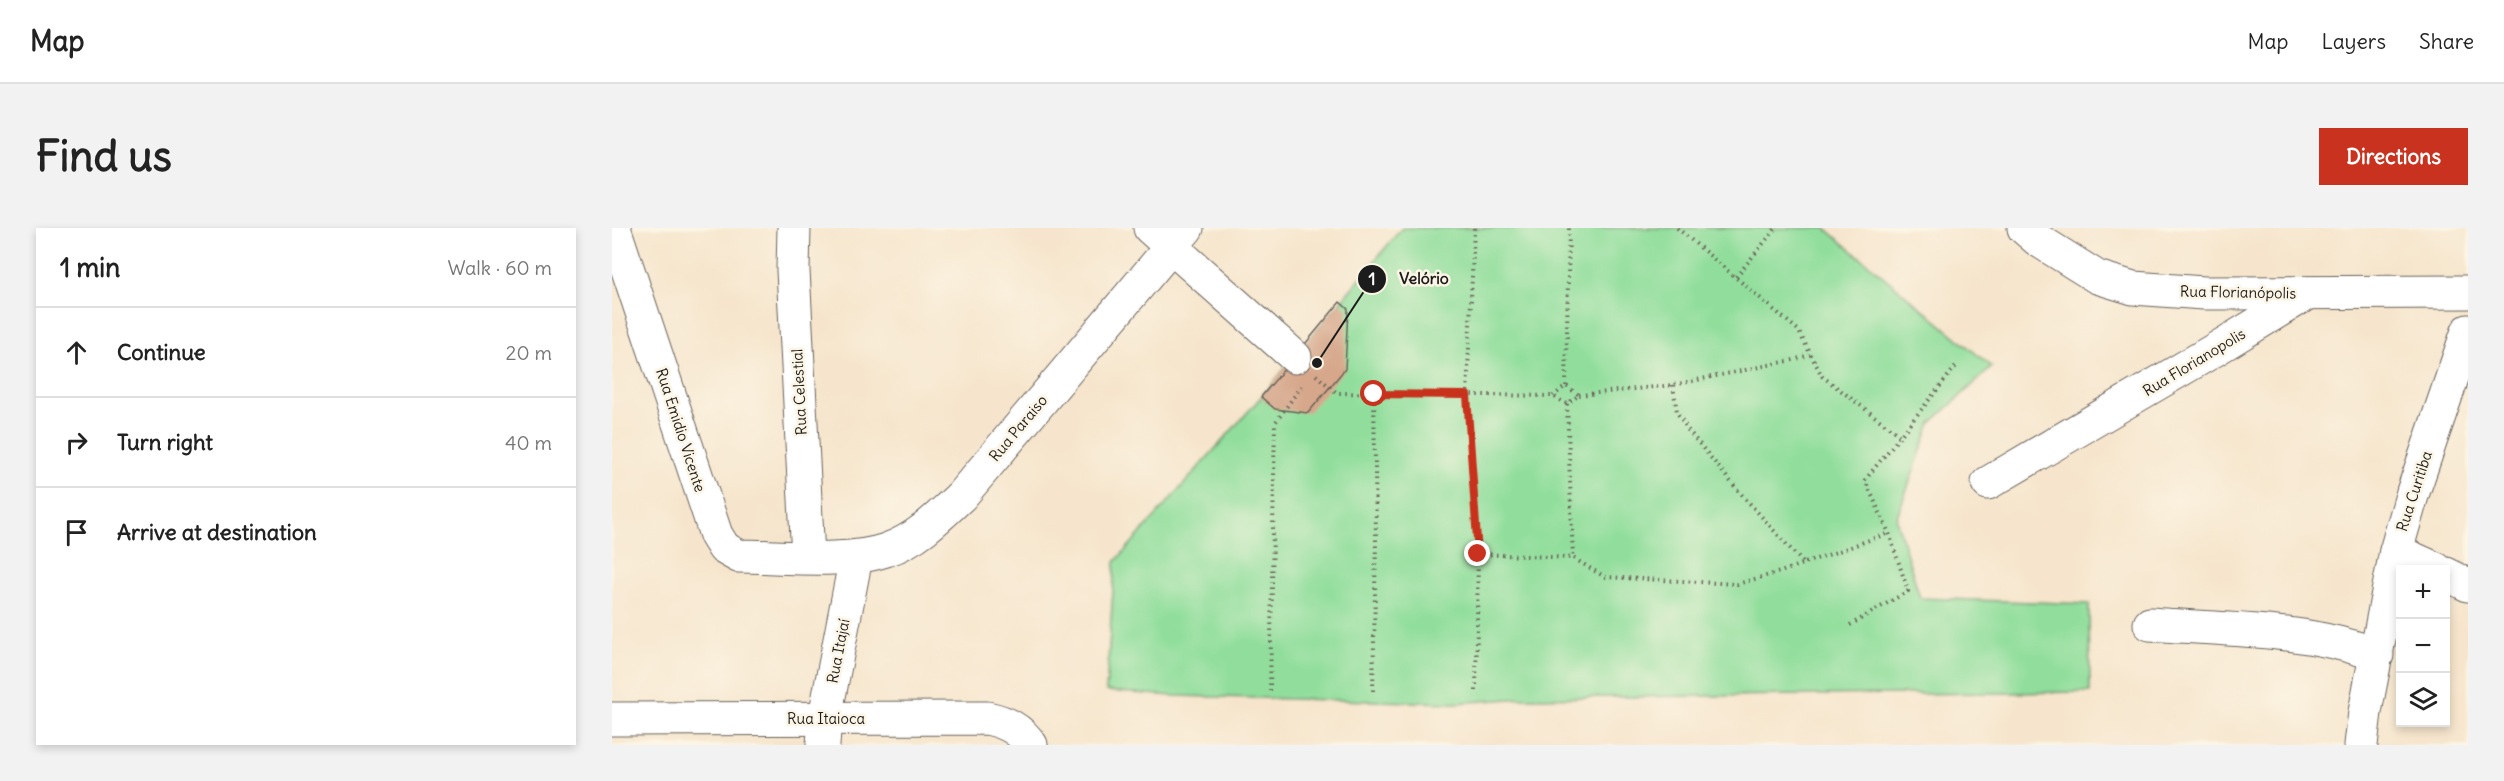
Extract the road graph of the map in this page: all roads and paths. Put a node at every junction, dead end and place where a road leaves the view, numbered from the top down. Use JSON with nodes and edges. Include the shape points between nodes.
{"nodes":[{"id":1,"x":614,"y":228,"type":"edge"},
{"id":2,"x":794,"y":228,"type":"edge"},
{"id":3,"x":1474,"y":228,"type":"edge"},
{"id":4,"x":1569,"y":228,"type":"edge"},
{"id":5,"x":1677,"y":228,"type":"edge"},
{"id":6,"x":1776,"y":228,"type":"edge"},
{"id":7,"x":2024,"y":228,"type":"edge"},
{"id":8,"x":1170,"y":234,"type":"edge"},
{"id":9,"x":1736,"y":277,"type":"junction"},
{"id":10,"x":2468,"y":292,"type":"edge"},
{"id":11,"x":2306,"y":294,"type":"junction"},
{"id":12,"x":2468,"y":331,"type":"edge"},
{"id":13,"x":1810,"y":355,"type":"junction"},
{"id":14,"x":1303,"y":364,"type":"junction"},
{"id":15,"x":1957,"y":365,"type":"dead end"},
{"id":16,"x":1673,"y":385,"type":"junction"},
{"id":17,"x":1566,"y":386,"type":"junction"},
{"id":18,"x":1374,"y":394,"type":"junction"},
{"id":19,"x":1467,"y":395,"type":"junction"},
{"id":20,"x":1579,"y":395,"type":"junction"},
{"id":21,"x":1553,"y":396,"type":"junction"},
{"id":22,"x":1567,"y":404,"type":"junction"},
{"id":23,"x":1899,"y":435,"type":"junction"},
{"id":24,"x":1988,"y":483,"type":"dead end"},
{"id":25,"x":1889,"y":533,"type":"junction"},
{"id":26,"x":2396,"y":551,"type":"junction"},
{"id":27,"x":1478,"y":554,"type":"junction"},
{"id":28,"x":808,"y":557,"type":"junction"},
{"id":29,"x":856,"y":557,"type":"junction"},
{"id":30,"x":1573,"y":558,"type":"junction"},
{"id":31,"x":1804,"y":564,"type":"junction"},
{"id":32,"x":2425,"y":565,"type":"edge"},
{"id":33,"x":2450,"y":576,"type":"edge"},
{"id":34,"x":2468,"y":585,"type":"edge"},
{"id":35,"x":2150,"y":624,"type":"dead end"},
{"id":36,"x":1851,"y":625,"type":"dead end"},
{"id":37,"x":2377,"y":655,"type":"junction"},
{"id":38,"x":1270,"y":691,"type":"dead end"},
{"id":39,"x":1373,"y":691,"type":"dead end"},
{"id":40,"x":1476,"y":691,"type":"dead end"},
{"id":41,"x":612,"y":719,"type":"edge"},
{"id":42,"x":824,"y":731,"type":"edge"},
{"id":43,"x":1031,"y":745,"type":"edge"},
{"id":44,"x":2361,"y":745,"type":"edge"}],
"edges":[{"from":1,"to":28,"type":"street","name":"Rua Emidio Vicente","via":[[716,536],[724,548],[738,556]]},
{"from":2,"to":28,"type":"street","name":"Rua Celestial"},
{"from":3,"to":19,"type":"path"},
{"from":4,"to":17,"type":"path"},
{"from":5,"to":9,"type":"path"},
{"from":6,"to":9,"type":"path"},
{"from":7,"to":11,"type":"street","name":"Rua Florianópolis","via":[[2097,277],[2133,288]]},
{"from":8,"to":14,"type":"street"},
{"from":8,"to":29,"type":"street","name":"Rua Paraiso","via":[[961,496],[904,542]]},
{"from":9,"to":13,"type":"path","via":[[1798,330]]},
{"from":10,"to":11,"type":"street","name":"Rua Florianópolis"},
{"from":11,"to":24,"type":"street","name":"Rua Florianopolis"},
{"from":12,"to":26,"type":"street","name":"Rua Curitiba"},
{"from":13,"to":16,"type":"path"},
{"from":13,"to":23,"type":"path","via":[[1822,376]]},
{"from":14,"to":18,"type":"path","via":[[1337,393]]},
{"from":14,"to":38,"type":"path","via":[[1275,423]]},
{"from":15,"to":23,"type":"path"},
{"from":16,"to":20,"type":"path"},
{"from":16,"to":31,"type":"path","via":[[1677,412],[1688,430]]},
{"from":17,"to":20,"type":"path"},
{"from":17,"to":21,"type":"path"},
{"from":18,"to":19,"type":"path"},
{"from":18,"to":39,"type":"path"},
{"from":19,"to":21,"type":"path"},
{"from":19,"to":27,"type":"path"},
{"from":20,"to":22,"type":"path"},
{"from":21,"to":22,"type":"path"},
{"from":22,"to":30,"type":"path"},
{"from":23,"to":25,"type":"path","via":[[1865,480]]},
{"from":25,"to":31,"type":"path"},
{"from":25,"to":36,"type":"path","via":[[1908,591]]},
{"from":26,"to":32,"type":"street"},
{"from":26,"to":37,"type":"street","name":"Rua Curitiba"},
{"from":27,"to":30,"type":"path"},
{"from":27,"to":40,"type":"path"},
{"from":28,"to":29,"type":"street","name":"Rua Paraiso"},
{"from":29,"to":42,"type":"street","name":"Rua Itajaí"},
{"from":30,"to":31,"type":"path","via":[[1605,577],[1737,584]]},
{"from":33,"to":34,"type":"street"},
{"from":35,"to":37,"type":"street","via":[[2284,634]]},
{"from":37,"to":44,"type":"street","name":"Rua Curitiba"},
{"from":41,"to":42,"type":"street","name":"Rua Itaioca"},
{"from":42,"to":43,"type":"street","name":"Rua Itaioca","via":[[987,718],[1016,728]]}]}
